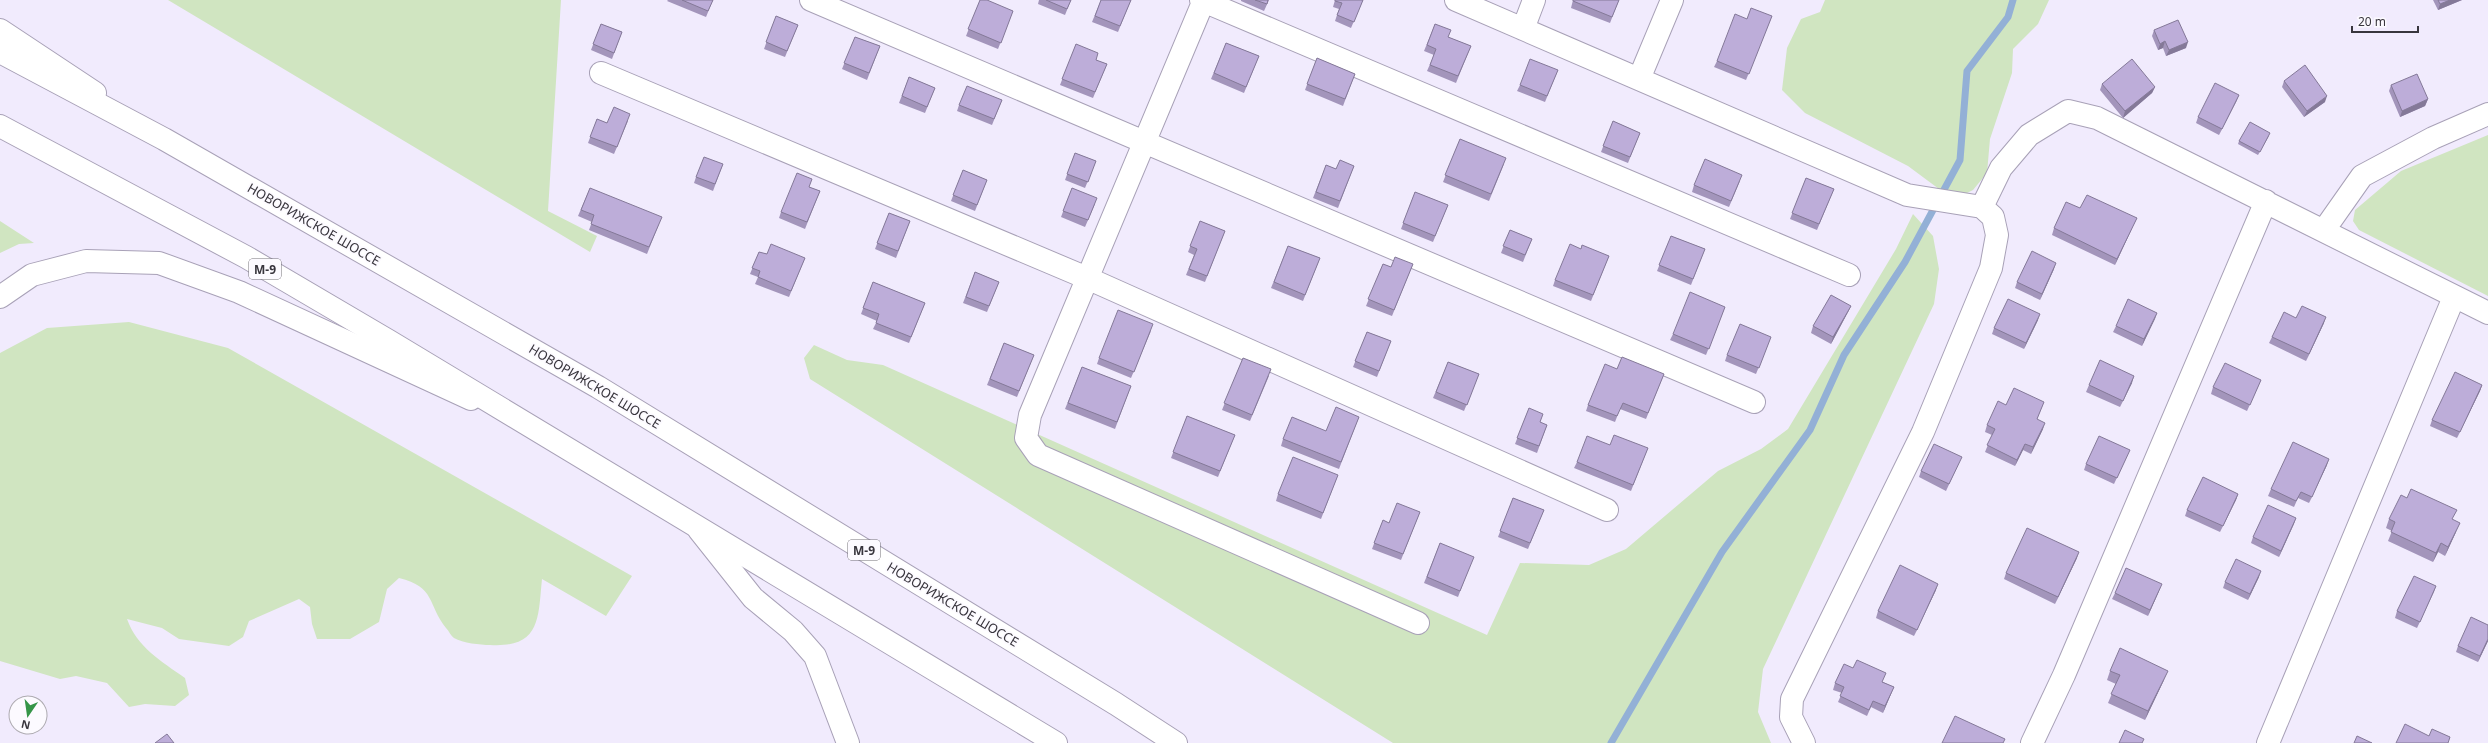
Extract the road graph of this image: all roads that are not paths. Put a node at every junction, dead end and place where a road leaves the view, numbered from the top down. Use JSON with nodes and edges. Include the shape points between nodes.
{"nodes":[{"id":1,"x":811,"y":0,"type":"edge"},
{"id":2,"x":1203,"y":0,"type":"edge"},
{"id":3,"x":1456,"y":0,"type":"edge"},
{"id":4,"x":1534,"y":0,"type":"edge"},
{"id":5,"x":1672,"y":0,"type":"edge"},
{"id":6,"x":1523,"y":28,"type":"junction"},
{"id":7,"x":0,"y":30,"type":"edge"},
{"id":8,"x":0,"y":52,"type":"edge"},
{"id":9,"x":601,"y":73,"type":"dead end"},
{"id":10,"x":1639,"y":79,"type":"junction"},
{"id":11,"x":2488,"y":114,"type":"edge"},
{"id":12,"x":0,"y":126,"type":"edge"},
{"id":13,"x":164,"y":139,"type":"junction"},
{"id":14,"x":1144,"y":142,"type":"junction"},
{"id":15,"x":2266,"y":201,"type":"junction"},
{"id":16,"x":1982,"y":207,"type":"junction"},
{"id":17,"x":2324,"y":230,"type":"junction"},
{"id":18,"x":1850,"y":275,"type":"dead end"},
{"id":19,"x":1087,"y":278,"type":"junction"},
{"id":20,"x":0,"y":297,"type":"edge"},
{"id":21,"x":2454,"y":297,"type":"junction"},
{"id":22,"x":2488,"y":313,"type":"edge"},
{"id":23,"x":1754,"y":402,"type":"dead end"},
{"id":24,"x":524,"y":424,"type":"junction"},
{"id":25,"x":1607,"y":510,"type":"dead end"},
{"id":26,"x":699,"y":530,"type":"junction"},
{"id":27,"x":1418,"y":623,"type":"dead end"},
{"id":28,"x":848,"y":743,"type":"edge"},
{"id":29,"x":1056,"y":743,"type":"edge"},
{"id":30,"x":1176,"y":743,"type":"edge"},
{"id":31,"x":1804,"y":743,"type":"edge"},
{"id":32,"x":2032,"y":743,"type":"edge"},
{"id":33,"x":2268,"y":743,"type":"edge"}],
"edges":[{"from":1,"to":14,"type":"main road"},
{"from":2,"to":14,"type":"main road"},
{"from":2,"to":18,"type":"main road"},
{"from":3,"to":6,"type":"main road"},
{"from":4,"to":6,"type":"main road"},
{"from":5,"to":10,"type":"main road"},
{"from":6,"to":10,"type":"main road"},
{"from":7,"to":13,"type":"main road","number":"М-9"},
{"from":8,"to":13,"type":"main road","name":"НОВОРИЖСКОЕ ШОССЕ","number":"М-9"},
{"from":9,"to":19,"type":"main road"},
{"from":10,"to":16,"type":"main road","via":[[1907,195]]},
{"from":11,"to":17,"type":"main road","via":[[2433,138],[2362,176]]},
{"from":12,"to":24,"type":"main road","number":"М-9","via":[[246,258],[389,341]]},
{"from":13,"to":30,"type":"main road","name":"НОВОРИЖСКОЕ ШОССЕ","number":"М-9","via":[[598,387]]},
{"from":14,"to":19,"type":"main road"},
{"from":14,"to":23,"type":"main road"},
{"from":15,"to":16,"type":"main road","via":[[2097,118],[2068,111],[2029,135],[2001,168]]},
{"from":15,"to":17,"type":"main road"},
{"from":15,"to":32,"type":"main road","via":[[2064,675]]},
{"from":16,"to":31,"type":"main road","via":[[1993,217],[1997,235],[1992,268],[1923,432],[1792,699],[1792,717]]},
{"from":17,"to":21,"type":"main road"},
{"from":19,"to":25,"type":"main road"},
{"from":19,"to":27,"type":"main road","via":[[1030,415],[1026,438],[1038,455]]},
{"from":20,"to":24,"type":"main road","number":"М-9","via":[[32,274],[86,261],[159,263],[239,292]]},
{"from":21,"to":22,"type":"main road"},
{"from":21,"to":33,"type":"main road"},
{"from":24,"to":26,"type":"main road","number":"М-9"},
{"from":26,"to":28,"type":"main road","via":[[753,598],[793,631],[815,656]]},
{"from":26,"to":29,"type":"main road","number":"М-9"}]}
